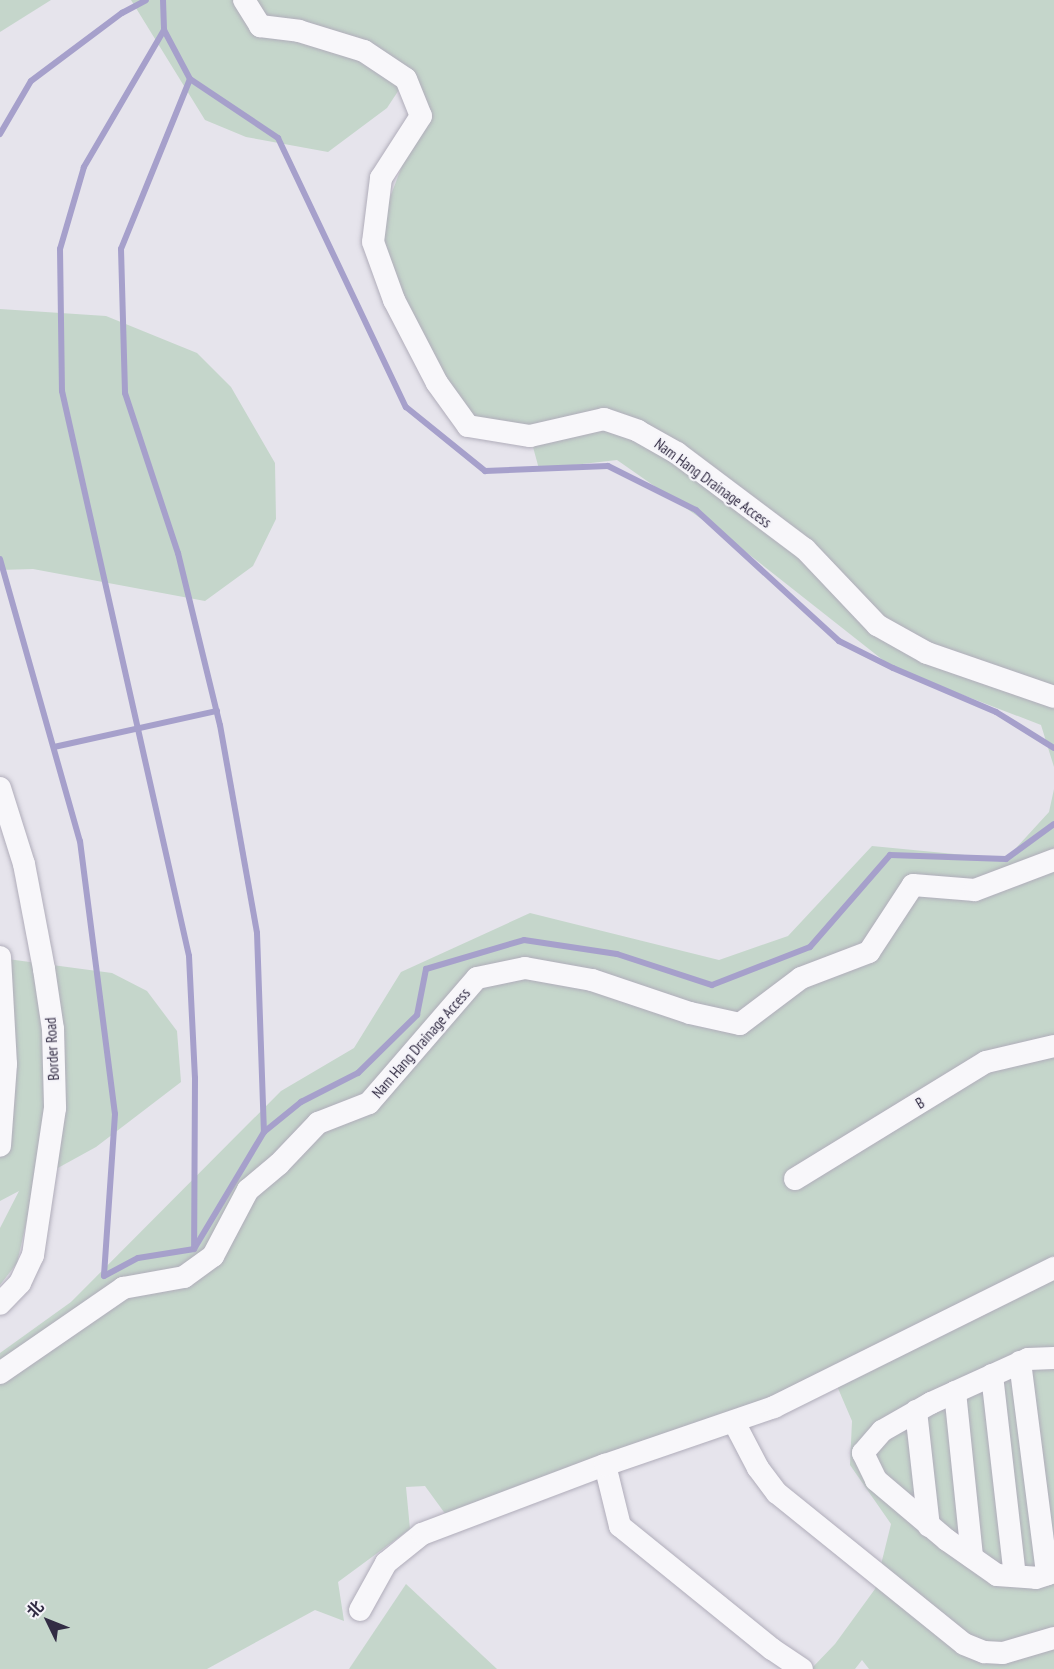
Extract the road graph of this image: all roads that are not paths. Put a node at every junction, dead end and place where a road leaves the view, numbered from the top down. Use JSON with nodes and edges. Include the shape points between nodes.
{"nodes":[{"id":1,"x":244,"y":0,"type":"edge"},
{"id":2,"x":1054,"y":697,"type":"edge"},
{"id":3,"x":0,"y":788,"type":"edge"},
{"id":4,"x":1054,"y":860,"type":"edge"},
{"id":5,"x":0,"y":957,"type":"edge"},
{"id":6,"x":1054,"y":1046,"type":"edge"},
{"id":7,"x":0,"y":1146,"type":"edge"},
{"id":8,"x":795,"y":1179,"type":"dead end"},
{"id":9,"x":1054,"y":1268,"type":"edge"},
{"id":10,"x":0,"y":1304,"type":"edge"},
{"id":11,"x":1054,"y":1358,"type":"edge"},
{"id":12,"x":1020,"y":1362,"type":"junction"},
{"id":13,"x":0,"y":1373,"type":"edge"},
{"id":14,"x":992,"y":1375,"type":"junction"},
{"id":15,"x":955,"y":1392,"type":"junction"},
{"id":16,"x":916,"y":1411,"type":"junction"},
{"id":17,"x":734,"y":1422,"type":"junction"},
{"id":18,"x":605,"y":1465,"type":"junction"},
{"id":19,"x":929,"y":1526,"type":"junction"},
{"id":20,"x":972,"y":1557,"type":"junction"},
{"id":21,"x":1051,"y":1573,"type":"edge"},
{"id":22,"x":1015,"y":1576,"type":"junction"},
{"id":23,"x":360,"y":1610,"type":"dead end"},
{"id":24,"x":1054,"y":1638,"type":"edge"},
{"id":25,"x":802,"y":1669,"type":"edge"}],
"edges":[{"from":1,"to":2,"type":"lane","name":"Nam Hang Drainage Access","via":[[260,26],[299,31],[364,51],[406,79],[421,116],[381,178],[373,242],[394,300],[431,373],[468,426],[530,436],[604,419],[638,431],[677,453],[805,549],[877,626],[927,653]]},
{"from":3,"to":10,"type":"lane","name":"Border Road","via":[[24,864],[44,969],[53,1029],[55,1108],[33,1255],[20,1283]]},
{"from":4,"to":13,"type":"lane","name":"Nam Hang Drainage Access","via":[[975,890],[912,885],[869,952],[801,978],[740,1024],[690,1013],[592,980],[525,968],[477,978],[369,1103],[318,1123],[248,1190],[213,1256],[184,1277],[123,1288]]},
{"from":5,"to":7,"type":"lane","via":[[6,1064]]},
{"from":6,"to":8,"type":"lane","name":"B","via":[[986,1062]]},
{"from":9,"to":17,"type":"lane","via":[[851,1371]]},
{"from":11,"to":12,"type":"lane"},
{"from":12,"to":14,"type":"lane"},
{"from":12,"to":21,"type":"lane"},
{"from":14,"to":15,"type":"lane"},
{"from":14,"to":22,"type":"lane"},
{"from":15,"to":16,"type":"lane"},
{"from":15,"to":20,"type":"lane"},
{"from":16,"to":19,"type":"lane"},
{"from":16,"to":19,"type":"lane","via":[[882,1431],[863,1454],[876,1480]]},
{"from":17,"to":18,"type":"lane"},
{"from":17,"to":24,"type":"lane","via":[[758,1468],[777,1493],[964,1644],[984,1652],[1003,1653]]},
{"from":18,"to":23,"type":"lane","via":[[422,1534],[386,1563]]},
{"from":18,"to":25,"type":"lane","via":[[620,1526]]},
{"from":19,"to":20,"type":"lane"},
{"from":20,"to":22,"type":"lane","via":[[998,1575]]},
{"from":21,"to":22,"type":"lane","via":[[1035,1578]]}]}
